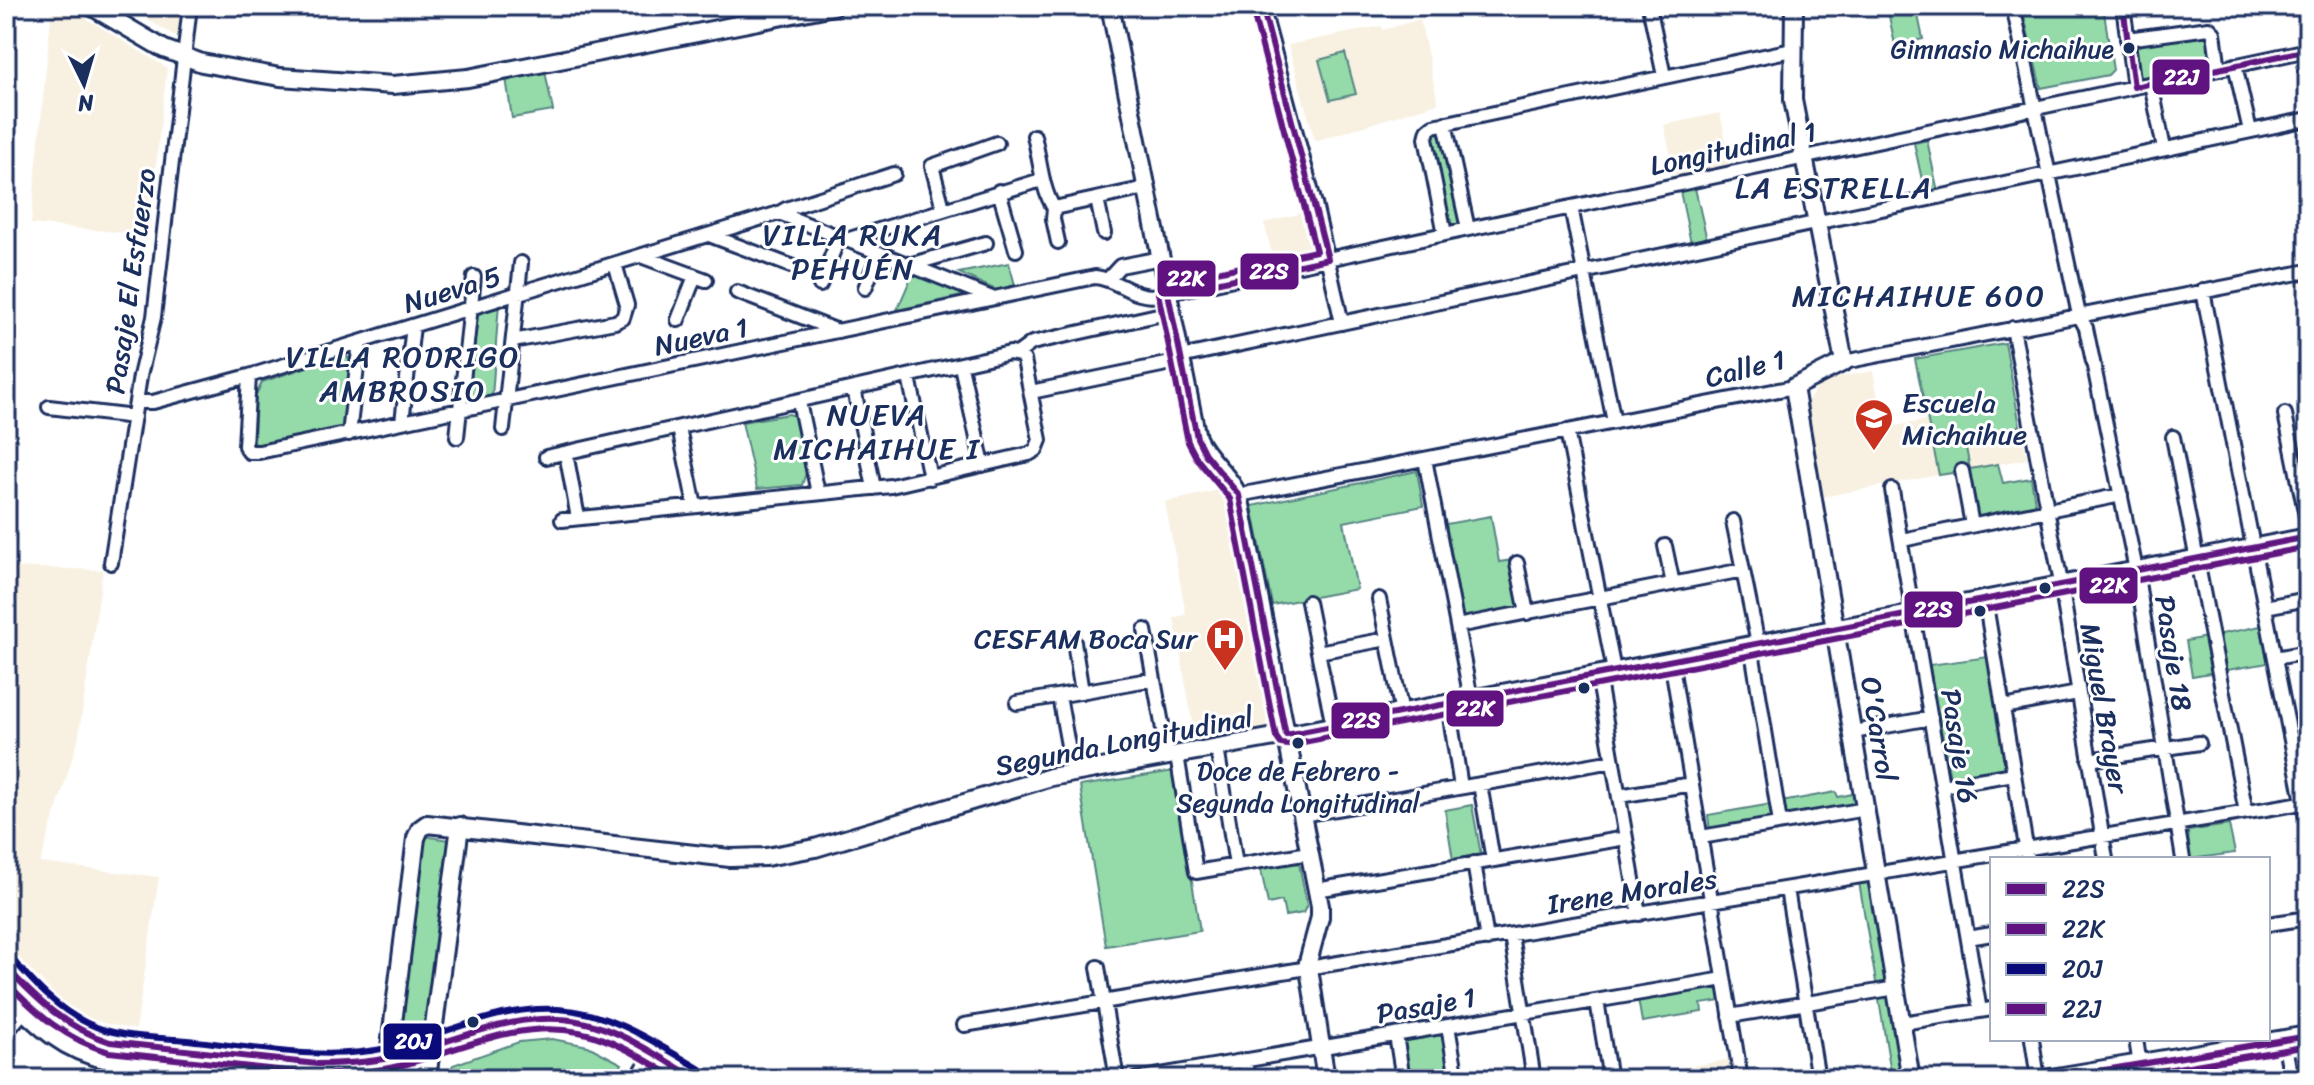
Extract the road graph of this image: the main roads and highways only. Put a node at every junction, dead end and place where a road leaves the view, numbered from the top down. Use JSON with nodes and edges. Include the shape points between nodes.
{"nodes":[{"id":1,"x":6,"y":967,"type":"edge"},
{"id":2,"x":6,"y":992,"type":"edge"},
{"id":3,"x":30,"y":1004,"type":"junction"},
{"id":4,"x":2308,"y":1036,"type":"edge"},
{"id":5,"x":2214,"y":1045,"type":"edge"},
{"id":6,"x":2141,"y":1072,"type":"edge"},
{"id":7,"x":2061,"y":1078,"type":"edge"},
{"id":8,"x":266,"y":1079,"type":"edge"},
{"id":9,"x":697,"y":1079,"type":"edge"}],
"edges":[{"from":1,"to":3,"type":"main road"},
{"from":2,"to":3,"type":"main road"},
{"from":3,"to":8,"type":"main road","via":[[56,1039],[86,1054]]},
{"from":3,"to":9,"type":"main road","via":[[69,1027],[110,1042],[317,1064],[389,1058],[510,1023],[552,1018],[607,1030]]},
{"from":4,"to":5,"type":"main road"},
{"from":5,"to":6,"type":"main road"},
{"from":6,"to":7,"type":"main road"}]}
